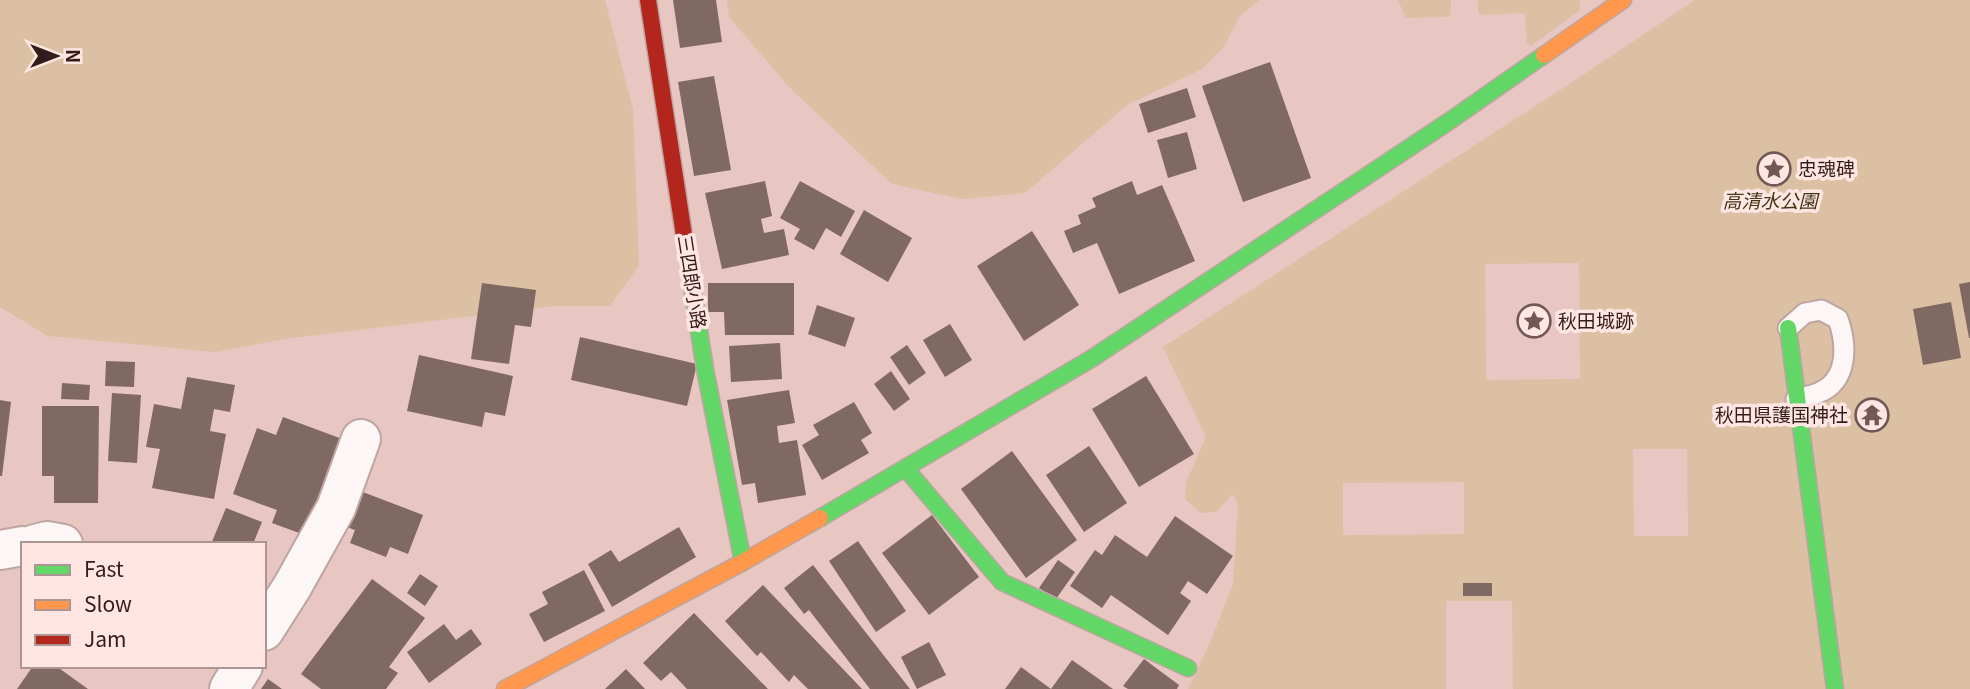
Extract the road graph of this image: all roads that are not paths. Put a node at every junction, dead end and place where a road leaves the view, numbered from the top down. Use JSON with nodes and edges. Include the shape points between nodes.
{"nodes":[{"id":1,"x":648,"y":0,"type":"edge"},
{"id":2,"x":1622,"y":0,"type":"edge"},
{"id":3,"x":1788,"y":328,"type":"joint"},
{"id":4,"x":1796,"y":399,"type":"junction"},
{"id":5,"x":361,"y":439,"type":"dead end"},
{"id":6,"x":906,"y":469,"type":"junction"},
{"id":7,"x":21,"y":546,"type":"edge"},
{"id":8,"x":0,"y":550,"type":"edge"},
{"id":9,"x":743,"y":562,"type":"junction"},
{"id":10,"x":266,"y":624,"type":"edge"},
{"id":11,"x":242,"y":668,"type":"edge"},
{"id":12,"x":1188,"y":668,"type":"dead end"},
{"id":13,"x":229,"y":689,"type":"edge"},
{"id":14,"x":505,"y":689,"type":"edge"},
{"id":15,"x":1835,"y":689,"type":"edge"}],
"edges":[{"from":1,"to":9,"type":"street","name":"三四郎小路","via":[[705,369]]},
{"from":2,"to":6,"type":"street","via":[[1102,352]]},
{"from":3,"to":4,"type":"street"},
{"from":3,"to":4,"type":"lane","via":[[1805,313],[1821,310],[1838,319],[1845,339],[1842,367],[1833,382],[1820,393]]},
{"from":4,"to":15,"type":"street"},
{"from":5,"to":10,"type":"street","via":[[336,508]]},
{"from":6,"to":9,"type":"street"},
{"from":6,"to":12,"type":"street","via":[[1002,582]]},
{"from":7,"to":8,"type":"street"},
{"from":9,"to":14,"type":"street"},
{"from":11,"to":13,"type":"street"}]}
